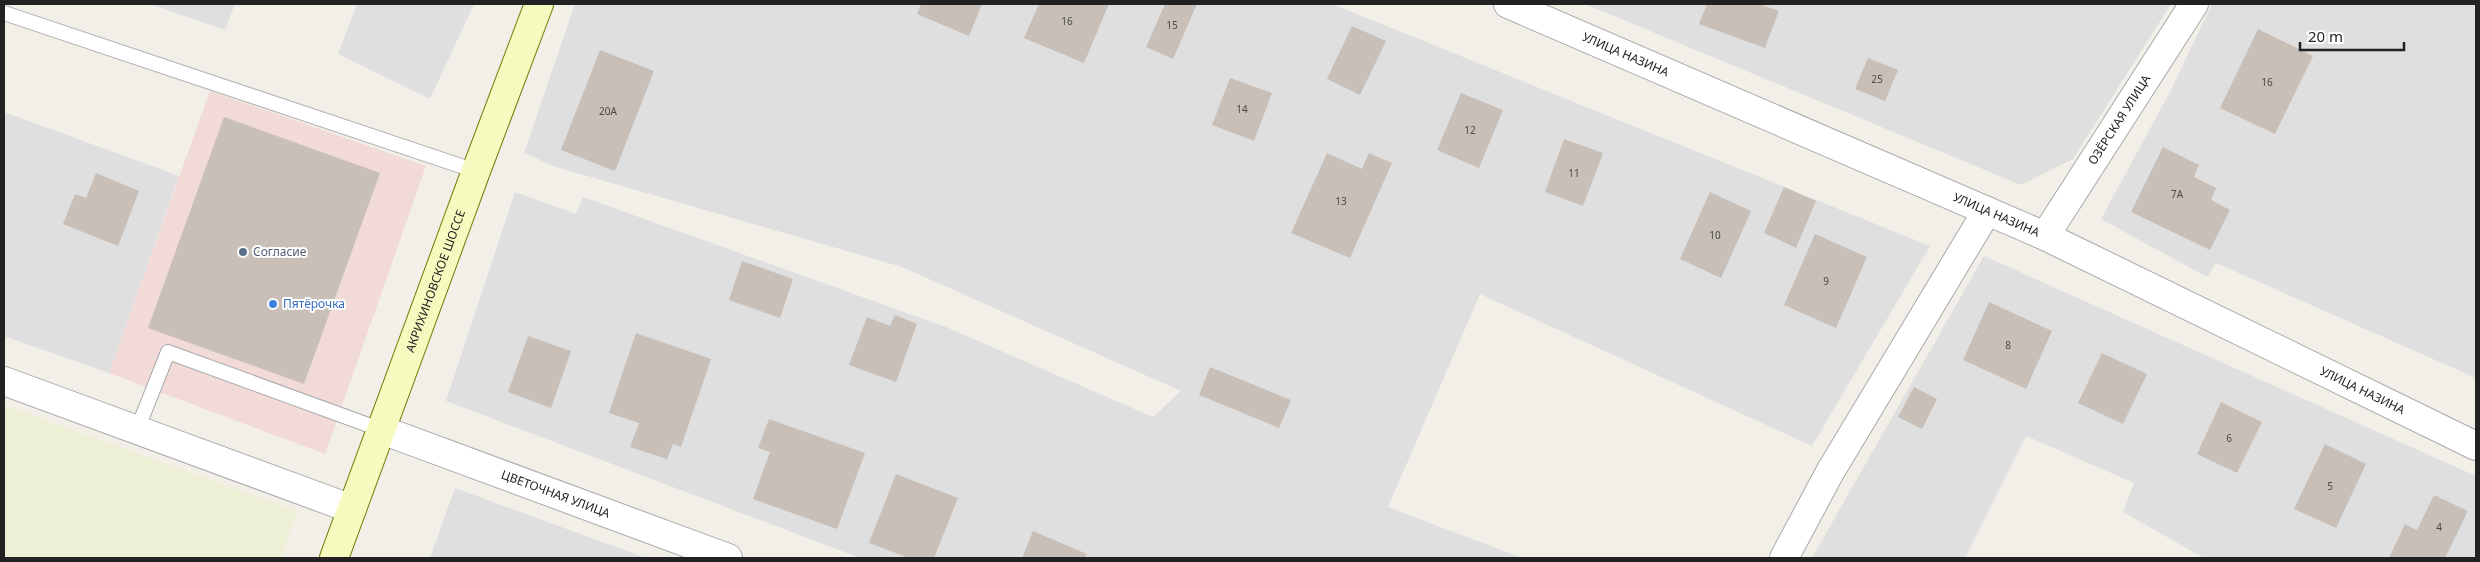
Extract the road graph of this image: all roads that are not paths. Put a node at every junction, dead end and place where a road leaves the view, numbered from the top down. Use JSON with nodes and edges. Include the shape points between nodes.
{"nodes":[{"id":1,"x":539,"y":4,"type":"edge"},
{"id":2,"x":1508,"y":4,"type":"edge"},
{"id":3,"x":2194,"y":4,"type":"edge"},
{"id":4,"x":4,"y":13,"type":"edge"},
{"id":5,"x":476,"y":171,"type":"junction"},
{"id":6,"x":1987,"y":211,"type":"junction"},
{"id":7,"x":2045,"y":236,"type":"junction"},
{"id":8,"x":4,"y":381,"type":"edge"},
{"id":9,"x":137,"y":430,"type":"junction"},
{"id":10,"x":382,"y":430,"type":"junction"},
{"id":11,"x":2476,"y":446,"type":"edge"},
{"id":12,"x":352,"y":509,"type":"junction"},
{"id":13,"x":334,"y":558,"type":"edge"},
{"id":14,"x":728,"y":558,"type":"edge"},
{"id":15,"x":1784,"y":558,"type":"edge"}],
"edges":[{"from":1,"to":5,"type":"main road","name":"АКРИХИНОВСКОЕ ШОССЕ"},
{"from":2,"to":6,"type":"street","name":"УЛИЦА НАЗИНА"},
{"from":3,"to":7,"type":"street","name":"ОЗЁРСКАЯ УЛИЦА"},
{"from":4,"to":5,"type":"lane"},
{"from":5,"to":10,"type":"main road","name":"АКРИХИНОВСКОЕ ШОССЕ"},
{"from":6,"to":7,"type":"street","name":"УЛИЦА НАЗИНА"},
{"from":6,"to":15,"type":"street","via":[[1830,472]]},
{"from":7,"to":11,"type":"street","name":"УЛИЦА НАЗИНА"},
{"from":8,"to":9,"type":"street"},
{"from":9,"to":10,"type":"lane","via":[[168,352]]},
{"from":9,"to":12,"type":"street"},
{"from":10,"to":12,"type":"main road","name":"АКРИХИНОВСКОЕ ШОССЕ"},
{"from":10,"to":14,"type":"street","name":"ЦВЕТОЧНАЯ УЛИЦА"},
{"from":12,"to":13,"type":"main road","name":"АКРИХИНОВСКОЕ ШОССЕ"}]}
